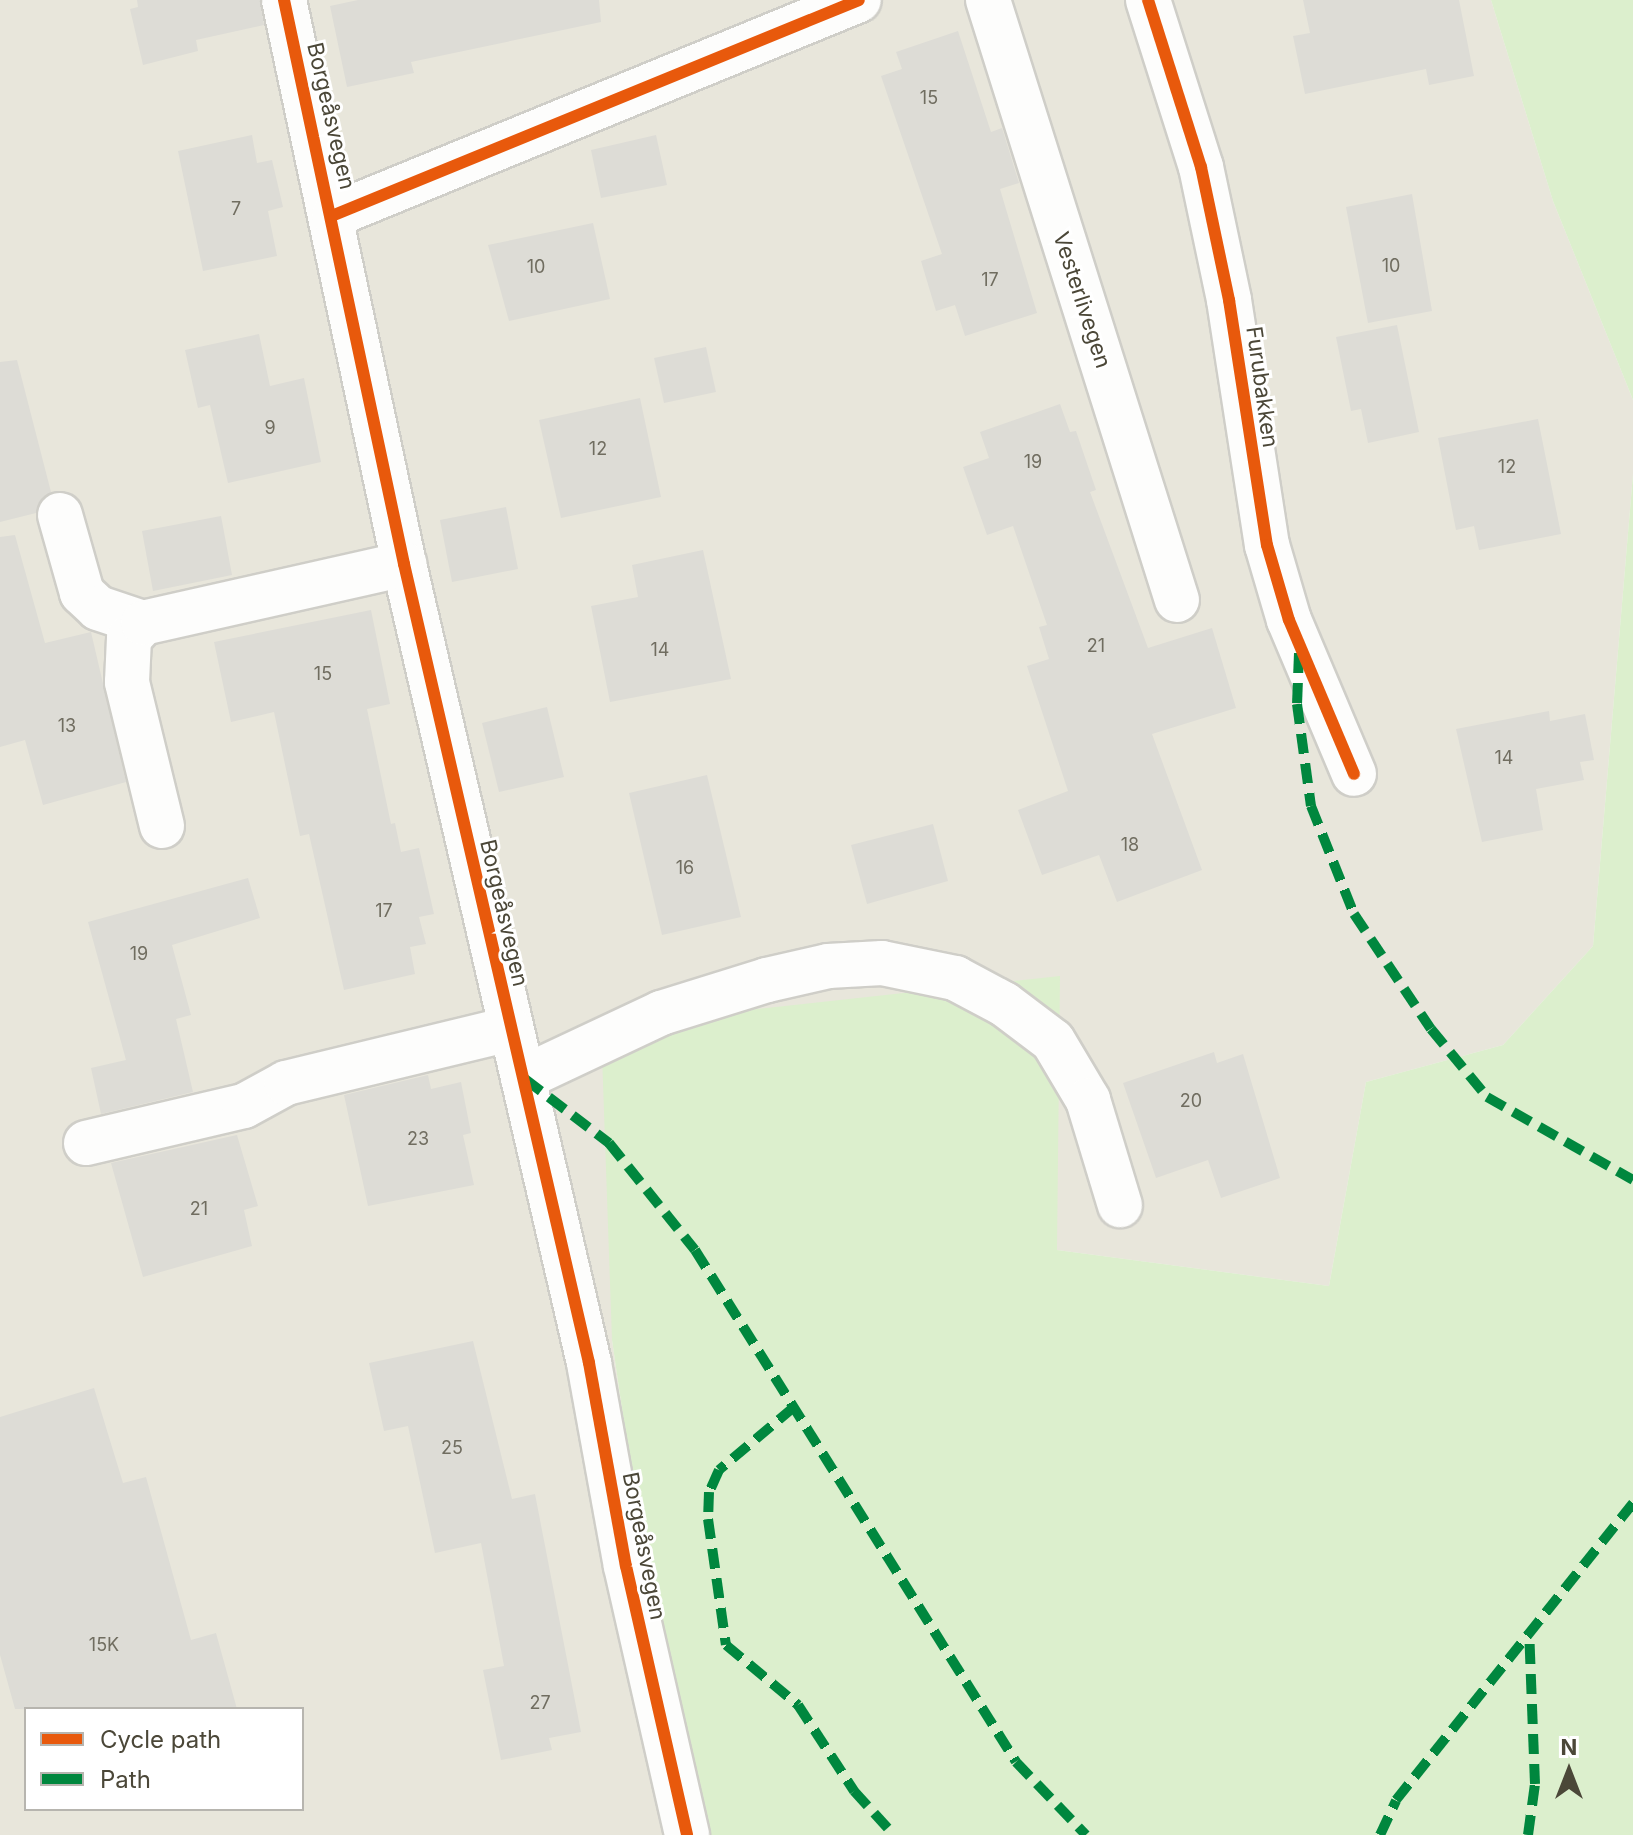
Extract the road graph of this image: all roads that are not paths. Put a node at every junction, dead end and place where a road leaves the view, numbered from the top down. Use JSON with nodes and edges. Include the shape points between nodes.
{"nodes":[{"id":1,"x":284,"y":0,"type":"edge"},
{"id":2,"x":859,"y":0,"type":"edge"},
{"id":3,"x":988,"y":0,"type":"edge"},
{"id":4,"x":1148,"y":0,"type":"edge"},
{"id":5,"x":334,"y":215,"type":"junction"},
{"id":6,"x":60,"y":515,"type":"dead end"},
{"id":7,"x":404,"y":564,"type":"junction"},
{"id":8,"x":1177,"y":600,"type":"dead end"},
{"id":9,"x":143,"y":623,"type":"junction"},
{"id":10,"x":1354,"y":774,"type":"dead end"},
{"id":11,"x":162,"y":826,"type":"dead end"},
{"id":12,"x":510,"y":1029,"type":"junction"},
{"id":13,"x":523,"y":1078,"type":"junction"},
{"id":14,"x":86,"y":1143,"type":"dead end"},
{"id":15,"x":1120,"y":1205,"type":"dead end"},
{"id":16,"x":687,"y":1835,"type":"edge"}],
"edges":[{"from":1,"to":5,"type":"street","name":"Borgeåsvegen"},
{"from":2,"to":5,"type":"street"},
{"from":3,"to":8,"type":"street","name":"Vesterlivegen"},
{"from":4,"to":10,"type":"street","name":"Furubakken","via":[[1201,167],[1229,300],[1267,545],[1289,620]]},
{"from":5,"to":7,"type":"street","name":"Borgeåsvegen"},
{"from":6,"to":9,"type":"street","via":[[82,593],[98,608]]},
{"from":7,"to":9,"type":"street"},
{"from":7,"to":12,"type":"street","name":"Borgeåsvegen"},
{"from":9,"to":11,"type":"street","via":[[129,638],[125,659]]},
{"from":12,"to":13,"type":"street","name":"Borgeåsvegen"},
{"from":12,"to":14,"type":"street","via":[[286,1083],[244,1106]]},
{"from":13,"to":15,"type":"street","via":[[661,1013],[767,980],[828,966],[882,963],[955,978],[1004,1004],[1053,1041],[1088,1100]]},
{"from":13,"to":16,"type":"street","name":"Borgeåsvegen","via":[[589,1363],[626,1566]]}]}
